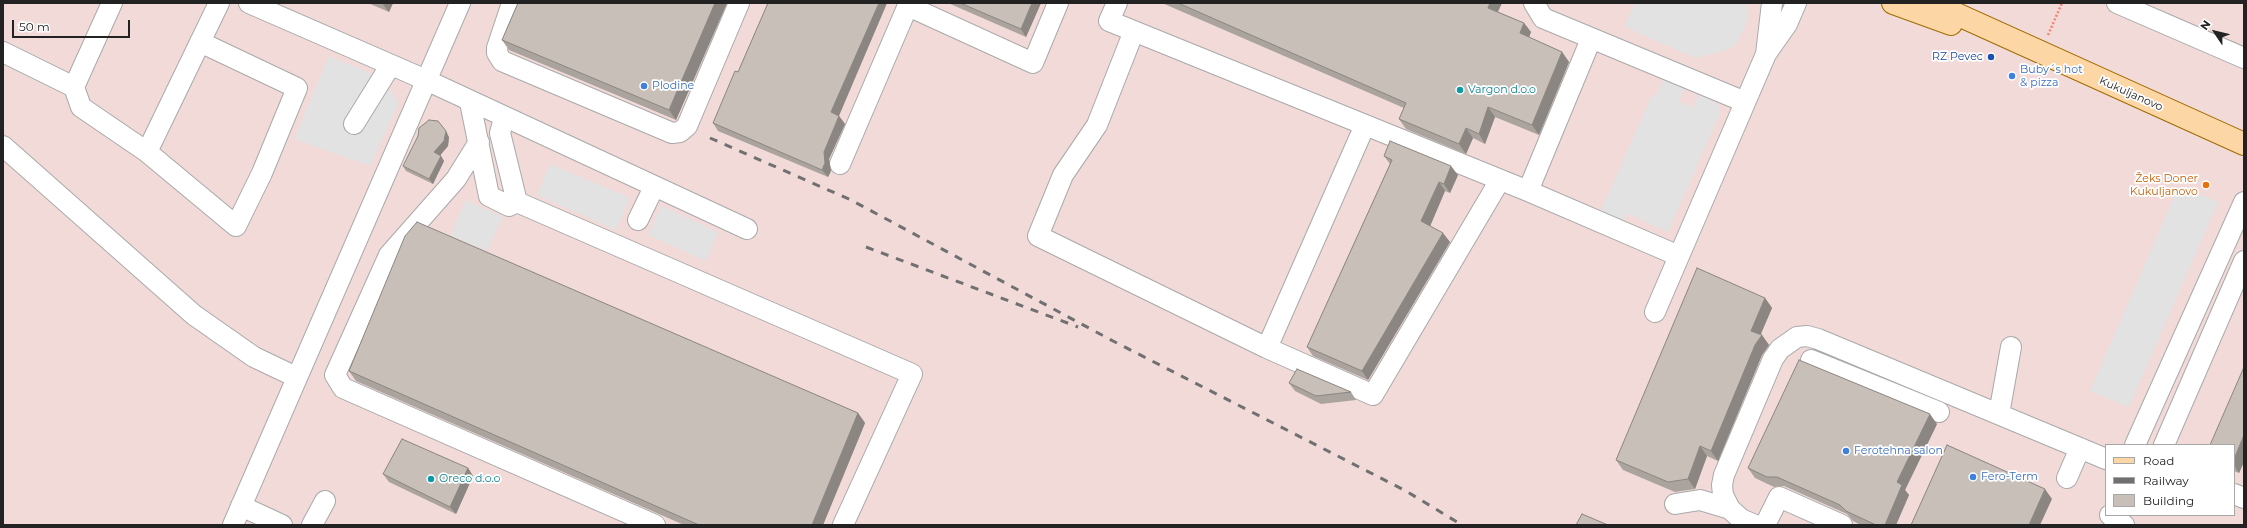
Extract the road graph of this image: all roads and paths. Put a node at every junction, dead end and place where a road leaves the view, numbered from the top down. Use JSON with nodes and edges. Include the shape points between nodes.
{"nodes":[{"id":1,"x":112,"y":3,"type":"edge"},
{"id":2,"x":219,"y":3,"type":"edge"},
{"id":3,"x":249,"y":3,"type":"edge"},
{"id":4,"x":460,"y":3,"type":"edge"},
{"id":5,"x":512,"y":3,"type":"edge"},
{"id":6,"x":739,"y":3,"type":"edge"},
{"id":7,"x":1058,"y":3,"type":"edge"},
{"id":8,"x":1117,"y":3,"type":"edge"},
{"id":9,"x":1534,"y":3,"type":"edge"},
{"id":10,"x":1772,"y":3,"type":"edge"},
{"id":11,"x":1796,"y":3,"type":"edge"},
{"id":12,"x":1894,"y":3,"type":"edge"},
{"id":13,"x":1932,"y":3,"type":"edge"},
{"id":14,"x":2062,"y":3,"type":"edge"},
{"id":15,"x":2117,"y":3,"type":"edge"},
{"id":16,"x":908,"y":4,"type":"edge"},
{"id":17,"x":1992,"y":30,"type":"junction"},
{"id":18,"x":1134,"y":31,"type":"junction"},
{"id":19,"x":1591,"y":39,"type":"junction"},
{"id":20,"x":2046,"y":39,"type":"dead end"},
{"id":21,"x":200,"y":42,"type":"junction"},
{"id":22,"x":3,"y":52,"type":"edge"},
{"id":23,"x":1766,"y":54,"type":"junction"},
{"id":24,"x":2244,"y":58,"type":"edge"},
{"id":25,"x":390,"y":66,"type":"junction"},
{"id":26,"x":426,"y":80,"type":"junction"},
{"id":27,"x":74,"y":87,"type":"junction"},
{"id":28,"x":470,"y":102,"type":"junction"},
{"id":29,"x":1745,"y":102,"type":"junction"},
{"id":30,"x":504,"y":118,"type":"junction"},
{"id":31,"x":354,"y":124,"type":"dead end"},
{"id":32,"x":1365,"y":125,"type":"junction"},
{"id":33,"x":479,"y":142,"type":"junction"},
{"id":34,"x":2244,"y":144,"type":"edge"},
{"id":35,"x":3,"y":146,"type":"edge"},
{"id":36,"x":147,"y":152,"type":"junction"},
{"id":37,"x":840,"y":164,"type":"dead end"},
{"id":38,"x":1500,"y":180,"type":"junction"},
{"id":39,"x":654,"y":187,"type":"junction"},
{"id":40,"x":1528,"y":191,"type":"junction"},
{"id":41,"x":517,"y":202,"type":"junction"},
{"id":42,"x":2242,"y":216,"type":"edge"},
{"id":43,"x":638,"y":220,"type":"dead end"},
{"id":44,"x":747,"y":229,"type":"dead end"},
{"id":45,"x":1679,"y":256,"type":"junction"},
{"id":46,"x":2244,"y":261,"type":"edge"},
{"id":47,"x":1655,"y":312,"type":"dead end"},
{"id":48,"x":1834,"y":346,"type":"junction"},
{"id":49,"x":2012,"y":347,"type":"dead end"},
{"id":50,"x":1267,"y":348,"type":"junction"},
{"id":51,"x":1903,"y":374,"type":"junction"},
{"id":52,"x":296,"y":377,"type":"junction"},
{"id":53,"x":1894,"y":394,"type":"junction"},
{"id":54,"x":1939,"y":412,"type":"dead end"},
{"id":55,"x":1999,"y":414,"type":"junction"},
{"id":56,"x":2135,"y":444,"type":"edge"},
{"id":57,"x":2164,"y":444,"type":"edge"},
{"id":58,"x":2080,"y":448,"type":"junction"},
{"id":59,"x":2105,"y":459,"type":"edge"},
{"id":60,"x":2067,"y":478,"type":"dead end"},
{"id":61,"x":325,"y":501,"type":"dead end"},
{"id":62,"x":1675,"y":504,"type":"dead end"},
{"id":63,"x":240,"y":506,"type":"junction"},
{"id":64,"x":1730,"y":509,"type":"junction"},
{"id":65,"x":2107,"y":516,"type":"edge"},
{"id":66,"x":233,"y":525,"type":"edge"},
{"id":67,"x":282,"y":525,"type":"edge"},
{"id":68,"x":312,"y":525,"type":"edge"},
{"id":69,"x":655,"y":525,"type":"edge"},
{"id":70,"x":843,"y":525,"type":"edge"},
{"id":71,"x":1754,"y":525,"type":"edge"},
{"id":72,"x":1765,"y":525,"type":"edge"},
{"id":73,"x":1842,"y":525,"type":"edge"},
{"id":74,"x":2124,"y":525,"type":"edge"}],
"edges":[{"from":1,"to":27,"type":"street"},
{"from":2,"to":21,"type":"street"},
{"from":3,"to":25,"type":"street"},
{"from":4,"to":26,"type":"street"},
{"from":5,"to":6,"type":"street","via":[[497,48],[502,61],[672,134],[687,126]]},
{"from":7,"to":16,"type":"street","via":[[1033,62]]},
{"from":8,"to":18,"type":"street","via":[[1109,21]]},
{"from":9,"to":19,"type":"street","via":[[1543,18]]},
{"from":10,"to":23,"type":"street"},
{"from":11,"to":23,"type":"street","via":[[1786,24]]},
{"from":12,"to":17,"type":"main road","via":[[1942,23]]},
{"from":13,"to":17,"type":"main road","name":"Kukuljanovo"},
{"from":14,"to":20,"type":"path"},
{"from":15,"to":24,"type":"street"},
{"from":16,"to":37,"type":"street"},
{"from":17,"to":34,"type":"main road","name":"Kukuljanovo"},
{"from":18,"to":32,"type":"street"},
{"from":18,"to":50,"type":"street","via":[[1097,125],[1063,175],[1038,236]]},
{"from":19,"to":29,"type":"street"},
{"from":19,"to":40,"type":"street"},
{"from":21,"to":36,"type":"street"},
{"from":21,"to":36,"type":"street","via":[[296,88],[262,173],[236,226]]},
{"from":22,"to":27,"type":"street"},
{"from":23,"to":29,"type":"street"},
{"from":25,"to":26,"type":"street"},
{"from":25,"to":31,"type":"street"},
{"from":26,"to":28,"type":"street"},
{"from":26,"to":52,"type":"street"},
{"from":27,"to":36,"type":"street","via":[[81,106]]},
{"from":28,"to":30,"type":"street"},
{"from":28,"to":33,"type":"street"},
{"from":29,"to":45,"type":"street"},
{"from":30,"to":39,"type":"street"},
{"from":30,"to":41,"type":"street","via":[[500,134]]},
{"from":32,"to":38,"type":"street"},
{"from":32,"to":50,"type":"street"},
{"from":33,"to":41,"type":"street","via":[[489,196],[509,206]]},
{"from":33,"to":69,"type":"street","via":[[456,180],[389,255],[335,375],[343,388]]},
{"from":35,"to":52,"type":"street","via":[[194,315],[254,357]]},
{"from":38,"to":40,"type":"street"},
{"from":38,"to":50,"type":"street","via":[[1373,395]]},
{"from":39,"to":43,"type":"street"},
{"from":39,"to":44,"type":"street"},
{"from":40,"to":45,"type":"street"},
{"from":41,"to":70,"type":"street","via":[[912,374]]},
{"from":42,"to":56,"type":"street"},
{"from":45,"to":47,"type":"street"},
{"from":46,"to":57,"type":"street"},
{"from":48,"to":51,"type":"street"},
{"from":48,"to":53,"type":"street","via":[[1818,363]]},
{"from":48,"to":64,"type":"street","via":[[1807,336],[1797,337],[1780,349],[1724,475],[1723,495]]},
{"from":49,"to":55,"type":"street"},
{"from":51,"to":53,"type":"street"},
{"from":51,"to":55,"type":"street"},
{"from":52,"to":63,"type":"street"},
{"from":53,"to":54,"type":"street"},
{"from":55,"to":58,"type":"street"},
{"from":58,"to":59,"type":"street"},
{"from":58,"to":60,"type":"street"},
{"from":61,"to":68,"type":"street"},
{"from":62,"to":64,"type":"street","via":[[1700,500]]},
{"from":63,"to":66,"type":"street"},
{"from":63,"to":67,"type":"street"},
{"from":64,"to":71,"type":"street","via":[[1741,519]]},
{"from":65,"to":74,"type":"street"},
{"from":72,"to":73,"type":"street","via":[[1779,497]]}]}
